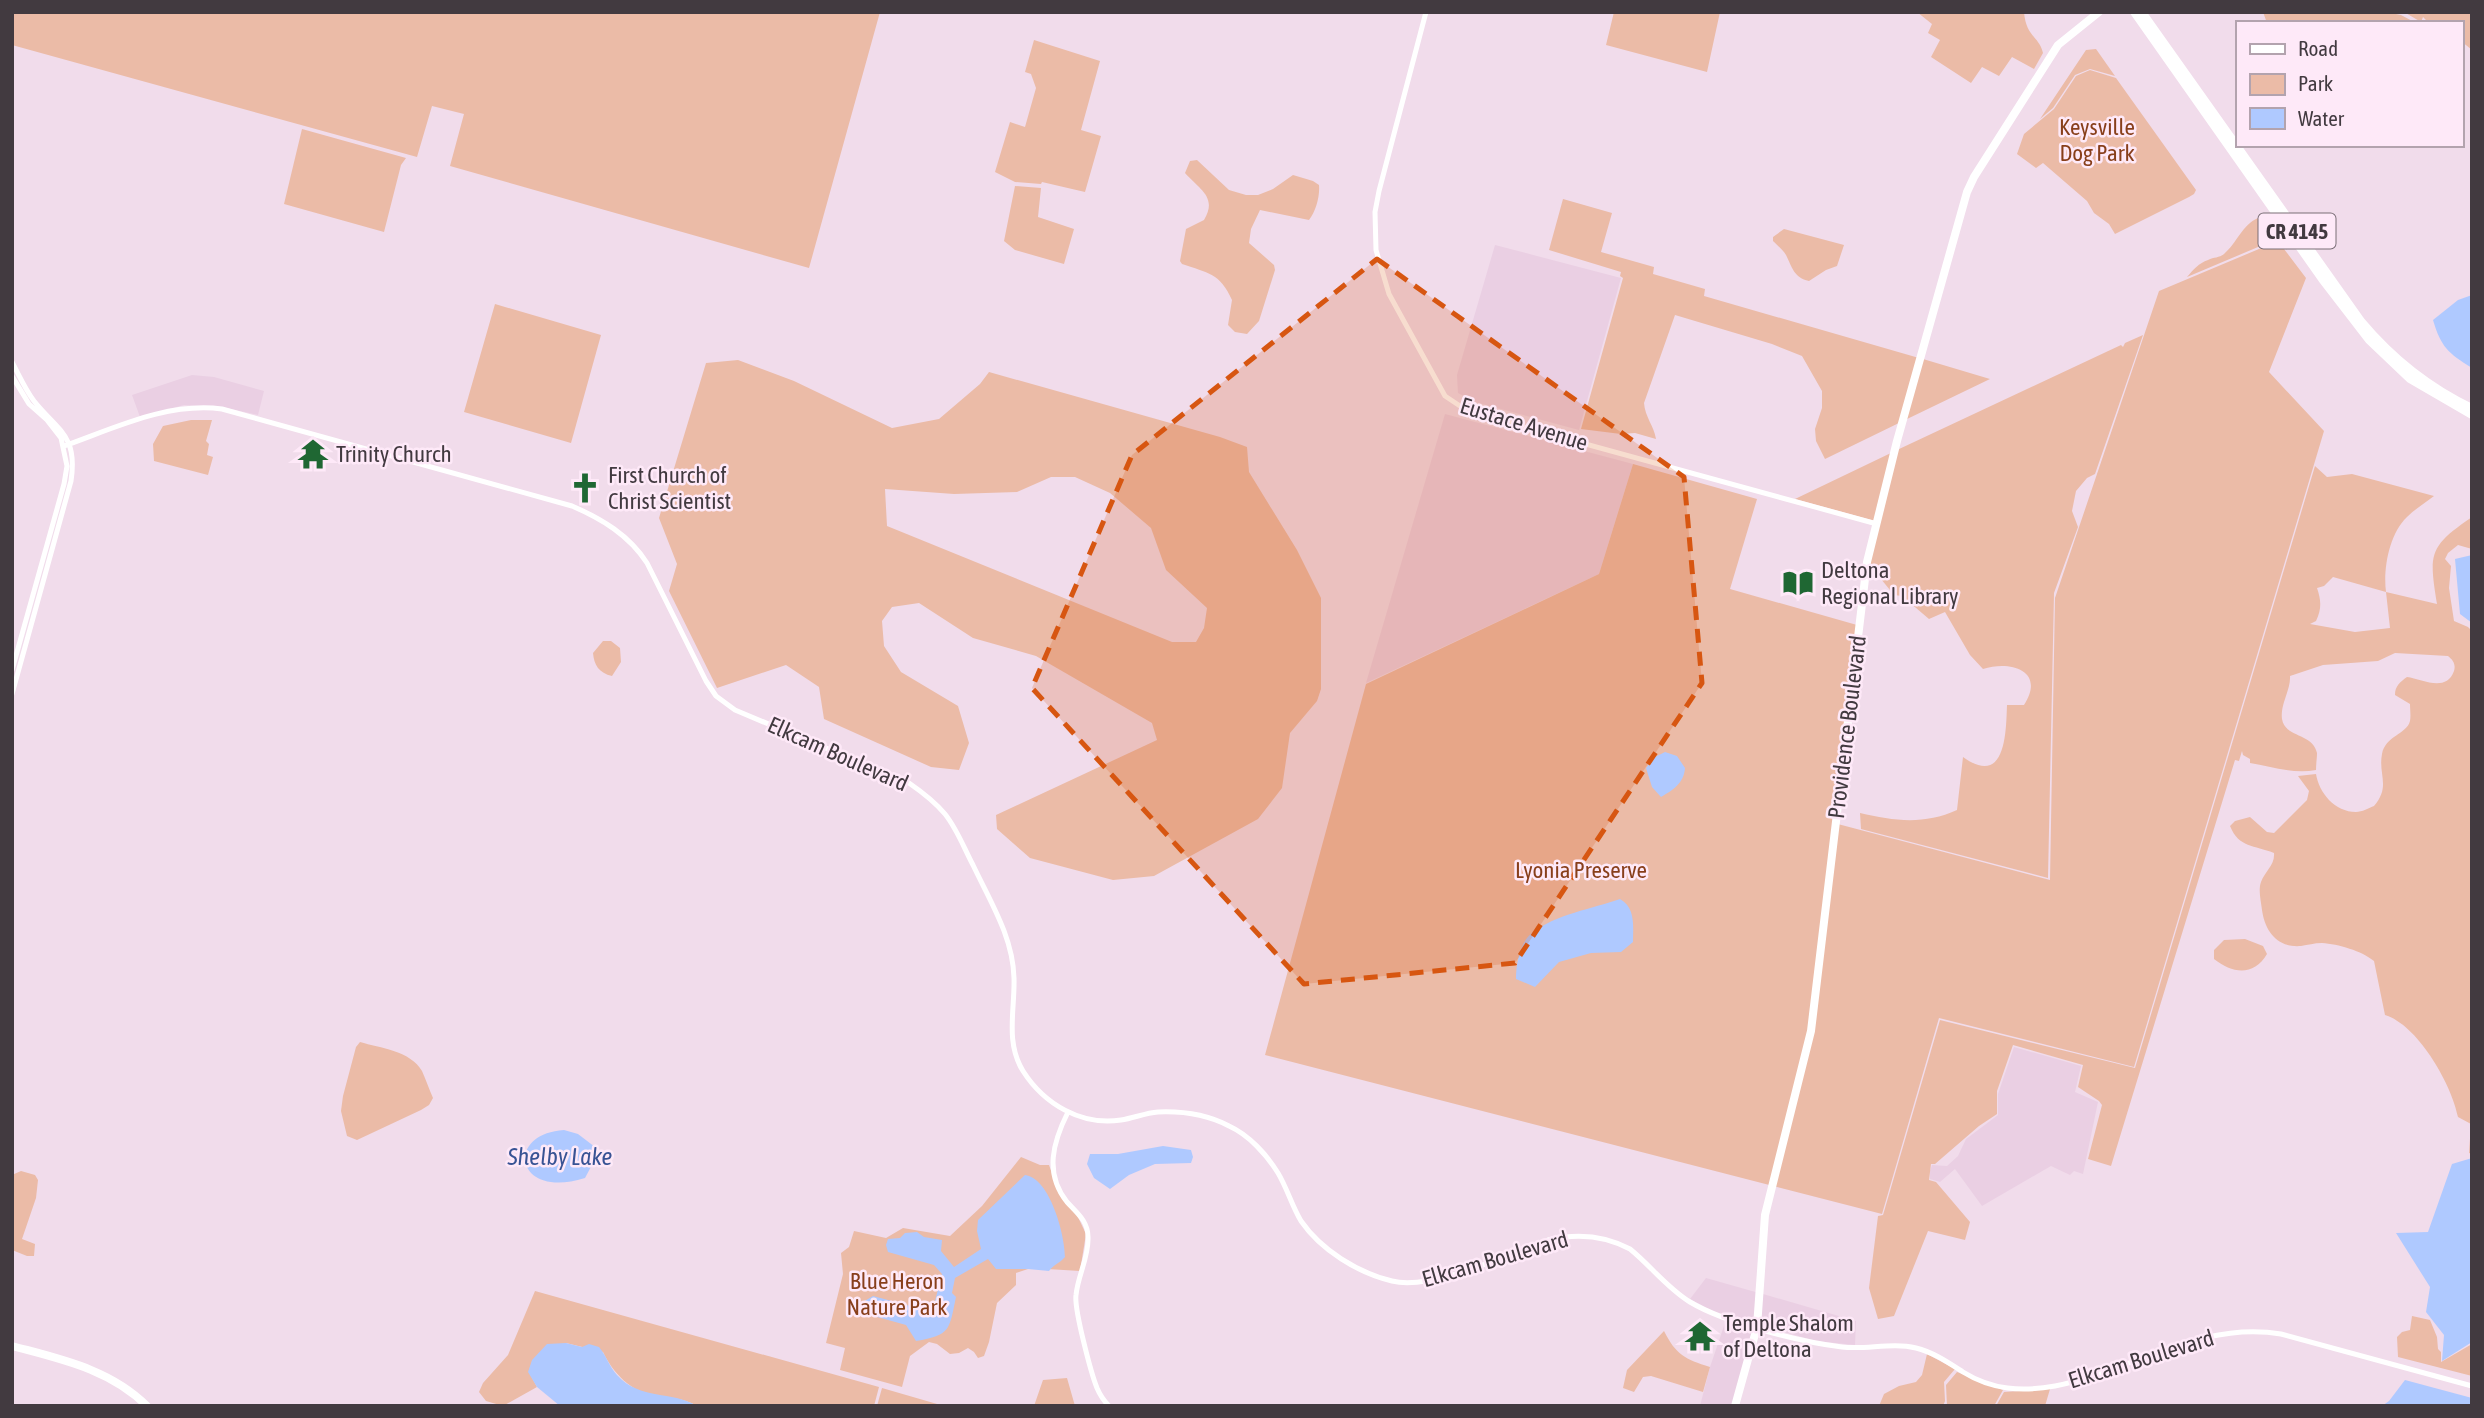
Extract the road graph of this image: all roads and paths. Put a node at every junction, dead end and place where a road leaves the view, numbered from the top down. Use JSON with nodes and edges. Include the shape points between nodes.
{"nodes":[{"id":1,"x":1426,"y":12,"type":"edge"},
{"id":2,"x":2099,"y":12,"type":"edge"},
{"id":3,"x":2134,"y":12,"type":"edge"},
{"id":4,"x":2142,"y":12,"type":"edge"},
{"id":5,"x":2236,"y":145,"type":"edge"},
{"id":6,"x":2237,"y":147,"type":"edge"},
{"id":7,"x":2369,"y":340,"type":"junction"},
{"id":8,"x":2379,"y":342,"type":"junction"},
{"id":9,"x":12,"y":362,"type":"edge"},
{"id":10,"x":12,"y":376,"type":"edge"},
{"id":11,"x":2472,"y":408,"type":"edge"},
{"id":12,"x":2472,"y":415,"type":"edge"},
{"id":13,"x":66,"y":445,"type":"junction"},
{"id":14,"x":1877,"y":524,"type":"junction"},
{"id":15,"x":12,"y":670,"type":"edge"},
{"id":16,"x":12,"y":694,"type":"edge"},
{"id":17,"x":1068,"y":1112,"type":"junction"},
{"id":18,"x":1757,"y":1327,"type":"junction"},
{"id":19,"x":12,"y":1346,"type":"edge"},
{"id":20,"x":2472,"y":1386,"type":"edge"},
{"id":21,"x":146,"y":1406,"type":"edge"},
{"id":22,"x":1109,"y":1406,"type":"edge"},
{"id":23,"x":1735,"y":1406,"type":"edge"}],
"edges":[{"from":1,"to":14,"type":"street","name":"Eustace Avenue","via":[[1379,191],[1376,250],[1389,294],[1444,396],[1469,412]]},
{"from":2,"to":14,"type":"main road","name":"Providence Boulevard","via":[[2058,46],[1967,192]]},
{"from":3,"to":7,"type":"main road","number":"CR 4145"},
{"from":4,"to":5,"type":"main road","number":"CR 4145"},
{"from":6,"to":8,"type":"main road","number":"CR 4145"},
{"from":7,"to":8,"type":"main road"},
{"from":7,"to":12,"type":"main road","number":"CR 4145","via":[[2410,379]]},
{"from":8,"to":11,"type":"main road","number":"CR 4145","via":[[2421,378]]},
{"from":9,"to":13,"type":"street","via":[[32,398],[58,425]]},
{"from":10,"to":13,"type":"street","via":[[29,404]]},
{"from":13,"to":15,"type":"street","via":[[64,484]]},
{"from":13,"to":16,"type":"street","via":[[73,463],[71,481]]},
{"from":13,"to":17,"type":"street","name":"Elkcam Boulevard","via":[[162,412],[184,407],[222,408],[572,506],[614,527],[647,563],[716,696],[735,709],[909,783],[945,814],[1006,935],[1014,979],[1011,1024],[1015,1054],[1034,1086]]},
{"from":14,"to":18,"type":"main road","name":"Providence Boulevard","via":[[1865,572],[1811,1031],[1765,1215]]},
{"from":17,"to":18,"type":"street","name":"Elkcam Boulevard","via":[[1108,1120],[1178,1112],[1237,1130],[1279,1174],[1302,1222],[1336,1255],[1372,1276],[1426,1282],[1548,1240],[1589,1236],[1630,1249],[1691,1302],[1719,1317]]},
{"from":17,"to":22,"type":"street","via":[[1053,1148],[1052,1167],[1059,1190],[1087,1227],[1076,1303],[1095,1382]]},
{"from":18,"to":20,"type":"street","name":"Elkcam Boulevard","via":[[1846,1348],[1917,1348],[1993,1387],[2009,1389],[2079,1380],[2173,1347],[2251,1331],[2280,1334]]},
{"from":18,"to":23,"type":"main road","name":"Providence Boulevard"},
{"from":19,"to":21,"type":"main road","via":[[107,1376]]}]}
